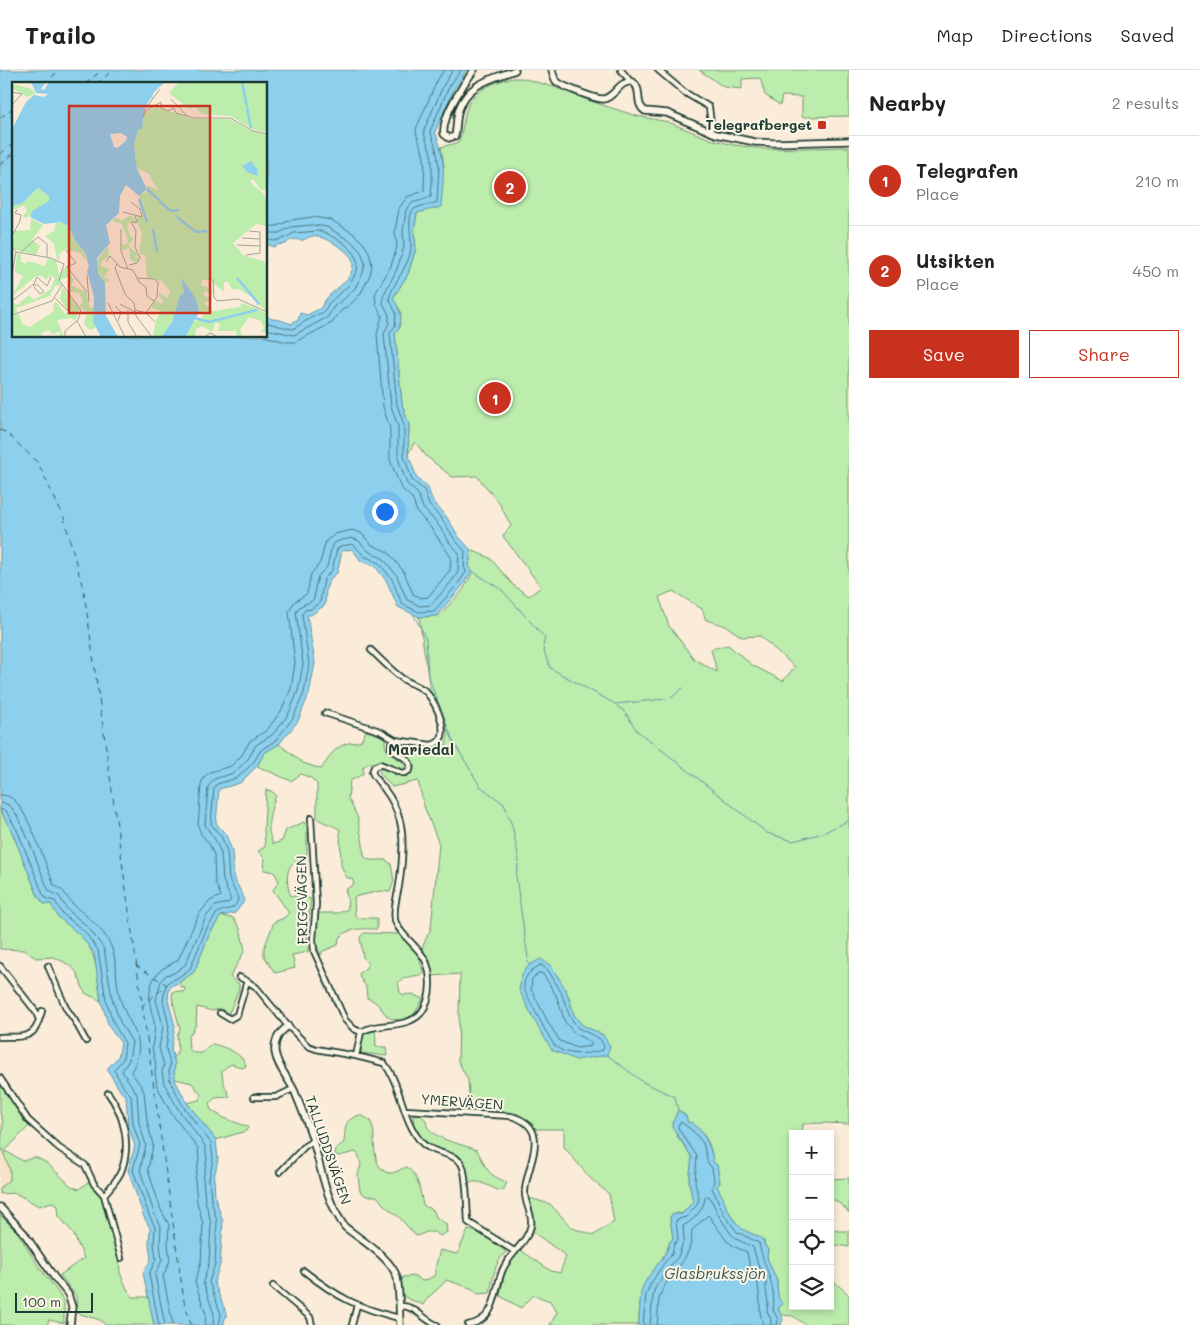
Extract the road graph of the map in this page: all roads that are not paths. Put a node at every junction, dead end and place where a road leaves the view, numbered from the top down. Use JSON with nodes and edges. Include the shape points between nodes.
{"nodes":[{"id":1,"x":474,"y":70,"type":"edge"},
{"id":2,"x":515,"y":70,"type":"edge"},
{"id":3,"x":552,"y":70,"type":"edge"},
{"id":4,"x":621,"y":70,"type":"edge"},
{"id":5,"x":658,"y":70,"type":"edge"},
{"id":6,"x":630,"y":81,"type":"junction"},
{"id":7,"x":712,"y":133,"type":"junction"},
{"id":8,"x":849,"y":141,"type":"edge"},
{"id":9,"x":371,"y":650,"type":"dead end"},
{"id":10,"x":326,"y":713,"type":"dead end"},
{"id":11,"x":395,"y":740,"type":"junction"},
{"id":12,"x":311,"y":818,"type":"dead end"},
{"id":13,"x":0,"y":966,"type":"edge"},
{"id":14,"x":48,"y":966,"type":"dead end"},
{"id":15,"x":239,"y":977,"type":"dead end"},
{"id":16,"x":247,"y":981,"type":"junction"},
{"id":17,"x":42,"y":1011,"type":"dead end"},
{"id":18,"x":220,"y":1013,"type":"dead end"},
{"id":19,"x":39,"y":1020,"type":"junction"},
{"id":20,"x":288,"y":1026,"type":"junction"},
{"id":21,"x":361,"y":1032,"type":"junction"},
{"id":22,"x":0,"y":1037,"type":"edge"},
{"id":23,"x":86,"y":1041,"type":"dead end"},
{"id":24,"x":356,"y":1056,"type":"junction"},
{"id":25,"x":0,"y":1078,"type":"edge"},
{"id":26,"x":294,"y":1089,"type":"junction"},
{"id":27,"x":108,"y":1094,"type":"dead end"},
{"id":28,"x":254,"y":1097,"type":"dead end"},
{"id":29,"x":405,"y":1110,"type":"junction"},
{"id":30,"x":313,"y":1142,"type":"junction"},
{"id":31,"x":280,"y":1172,"type":"dead end"},
{"id":32,"x":104,"y":1195,"type":"junction"},
{"id":33,"x":0,"y":1208,"type":"edge"},
{"id":34,"x":514,"y":1251,"type":"junction"},
{"id":35,"x":121,"y":1258,"type":"dead end"},
{"id":36,"x":304,"y":1270,"type":"dead end"},
{"id":37,"x":274,"y":1286,"type":"dead end"},
{"id":38,"x":357,"y":1305,"type":"junction"},
{"id":39,"x":400,"y":1309,"type":"junction"},
{"id":40,"x":399,"y":1318,"type":"junction"},
{"id":41,"x":70,"y":1325,"type":"edge"},
{"id":42,"x":312,"y":1325,"type":"edge"},
{"id":43,"x":352,"y":1325,"type":"edge"},
{"id":44,"x":400,"y":1325,"type":"edge"},
{"id":45,"x":438,"y":1325,"type":"edge"},
{"id":46,"x":468,"y":1325,"type":"edge"}],
"edges":[{"from":1,"to":2,"type":"street","via":[[460,88],[445,123],[444,132],[449,138],[455,136],[464,99],[488,79]]},
{"from":3,"to":6,"type":"street","via":[[559,83],[598,99],[605,98]]},
{"from":4,"to":6,"type":"street"},
{"from":5,"to":7,"type":"street","via":[[684,92],[709,106]]},
{"from":6,"to":7,"type":"street","via":[[638,87],[639,105],[645,112],[672,115]]},
{"from":7,"to":8,"type":"street","via":[[755,142]]},
{"from":9,"to":11,"type":"street","via":[[401,677],[425,691],[443,726],[442,737],[436,744]]},
{"from":10,"to":11,"type":"street","via":[[380,731]]},
{"from":11,"to":21,"type":"street","via":[[391,742],[391,748],[409,761],[410,770],[402,773],[380,764],[372,770],[394,805],[402,828],[396,923],[425,958],[430,986],[425,1006],[410,1021],[378,1025]]},
{"from":12,"to":21,"type":"street","name":"FRIGGVÄGEN","via":[[316,904],[314,951],[345,1020]]},
{"from":13,"to":19,"type":"street"},
{"from":14,"to":23,"type":"street","via":[[66,1008]]},
{"from":15,"to":16,"type":"street"},
{"from":16,"to":18,"type":"street","via":[[237,1015],[230,1019]]},
{"from":16,"to":20,"type":"street","via":[[256,987]]},
{"from":17,"to":19,"type":"street"},
{"from":19,"to":22,"type":"street","via":[[36,1029],[28,1035]]},
{"from":20,"to":24,"type":"street","via":[[311,1048]]},
{"from":20,"to":26,"type":"street","name":"TALLUDDSVÄGEN","via":[[279,1034],[275,1050]]},
{"from":21,"to":24,"type":"street"},
{"from":24,"to":29,"type":"street","via":[[384,1063]]},
{"from":25,"to":32,"type":"street","via":[[28,1120],[85,1166]]},
{"from":26,"to":28,"type":"street","via":[[276,1097]]},
{"from":26,"to":30,"type":"street","name":"TALLUDDSVÄGEN"},
{"from":27,"to":32,"type":"street","via":[[124,1126],[126,1142],[122,1170]]},
{"from":29,"to":34,"type":"street","via":[[423,1144],[462,1164],[468,1222]]},
{"from":29,"to":34,"type":"street","name":"YMERVÄGEN","via":[[511,1116],[529,1128],[534,1137],[535,1151],[525,1196],[531,1226]]},
{"from":30,"to":31,"type":"street"},
{"from":30,"to":39,"type":"street","name":"TALLUDDSVÄGEN","via":[[334,1209],[345,1227],[391,1266],[396,1276]]},
{"from":32,"to":35,"type":"street"},
{"from":33,"to":41,"type":"street","via":[[24,1233],[68,1294],[72,1308]]},
{"from":34,"to":46,"type":"street","name":"YMERVÄGEN","via":[[503,1268],[490,1309],[482,1319]]},
{"from":36,"to":38,"type":"street","via":[[335,1294]]},
{"from":37,"to":42,"type":"street","via":[[311,1319]]},
{"from":38,"to":40,"type":"street"},
{"from":38,"to":43,"type":"street"},
{"from":39,"to":40,"type":"street","name":"TALLUDDSVÄGEN"},
{"from":39,"to":45,"type":"street","via":[[409,1307]]},
{"from":40,"to":44,"type":"street","name":"TALLUDDSVÄGEN"}]}
